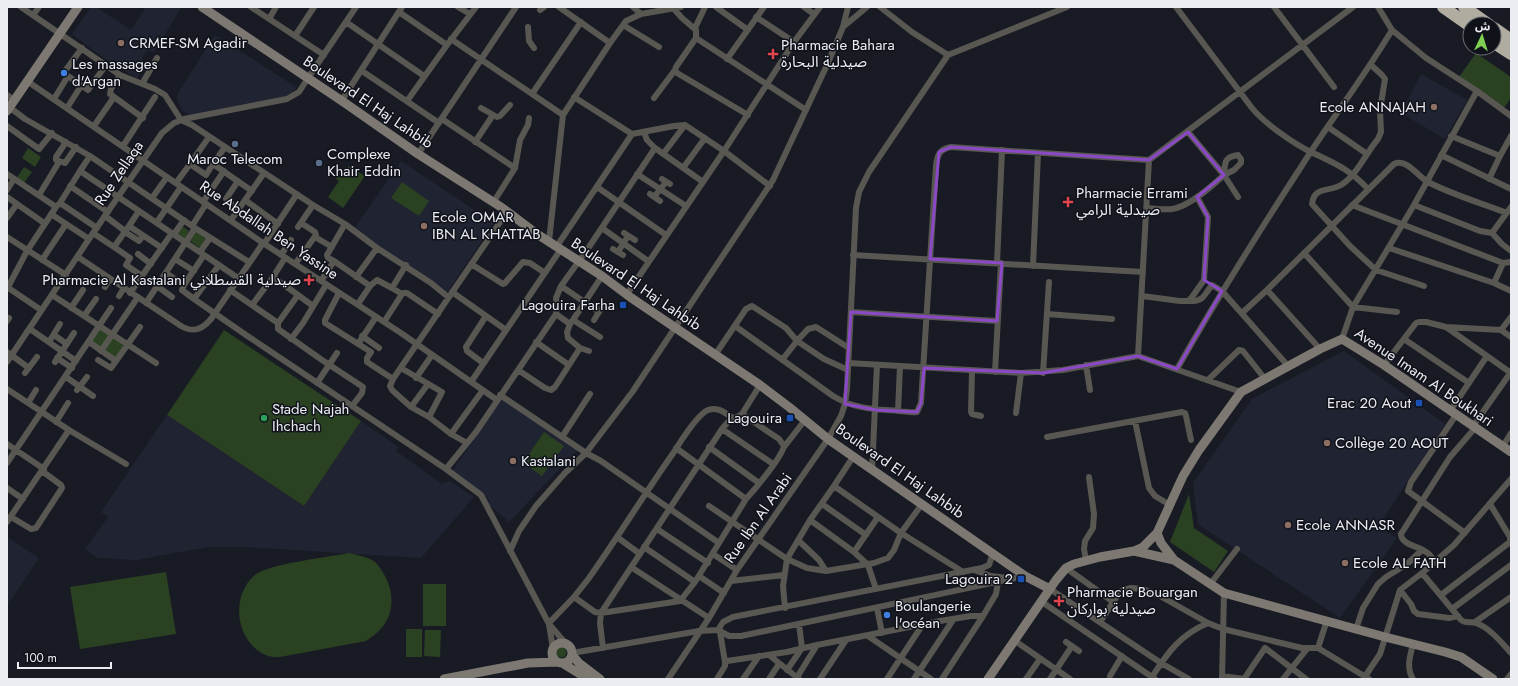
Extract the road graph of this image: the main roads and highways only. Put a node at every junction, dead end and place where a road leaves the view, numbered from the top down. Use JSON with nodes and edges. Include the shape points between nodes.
{"nodes":[{"id":1,"x":1443,"y":7,"type":"edge"},
{"id":2,"x":1464,"y":7,"type":"edge"},
{"id":3,"x":1477,"y":16,"type":"edge"},
{"id":4,"x":1462,"y":20,"type":"edge"},
{"id":5,"x":1502,"y":34,"type":"edge"},
{"id":6,"x":1511,"y":40,"type":"edge"},
{"id":7,"x":1502,"y":48,"type":"edge"},
{"id":8,"x":1511,"y":54,"type":"edge"}],
"edges":[{"from":1,"to":4,"type":"highway"},
{"from":2,"to":3,"type":"highway"},
{"from":5,"to":6,"type":"highway"},
{"from":7,"to":8,"type":"highway"}]}
